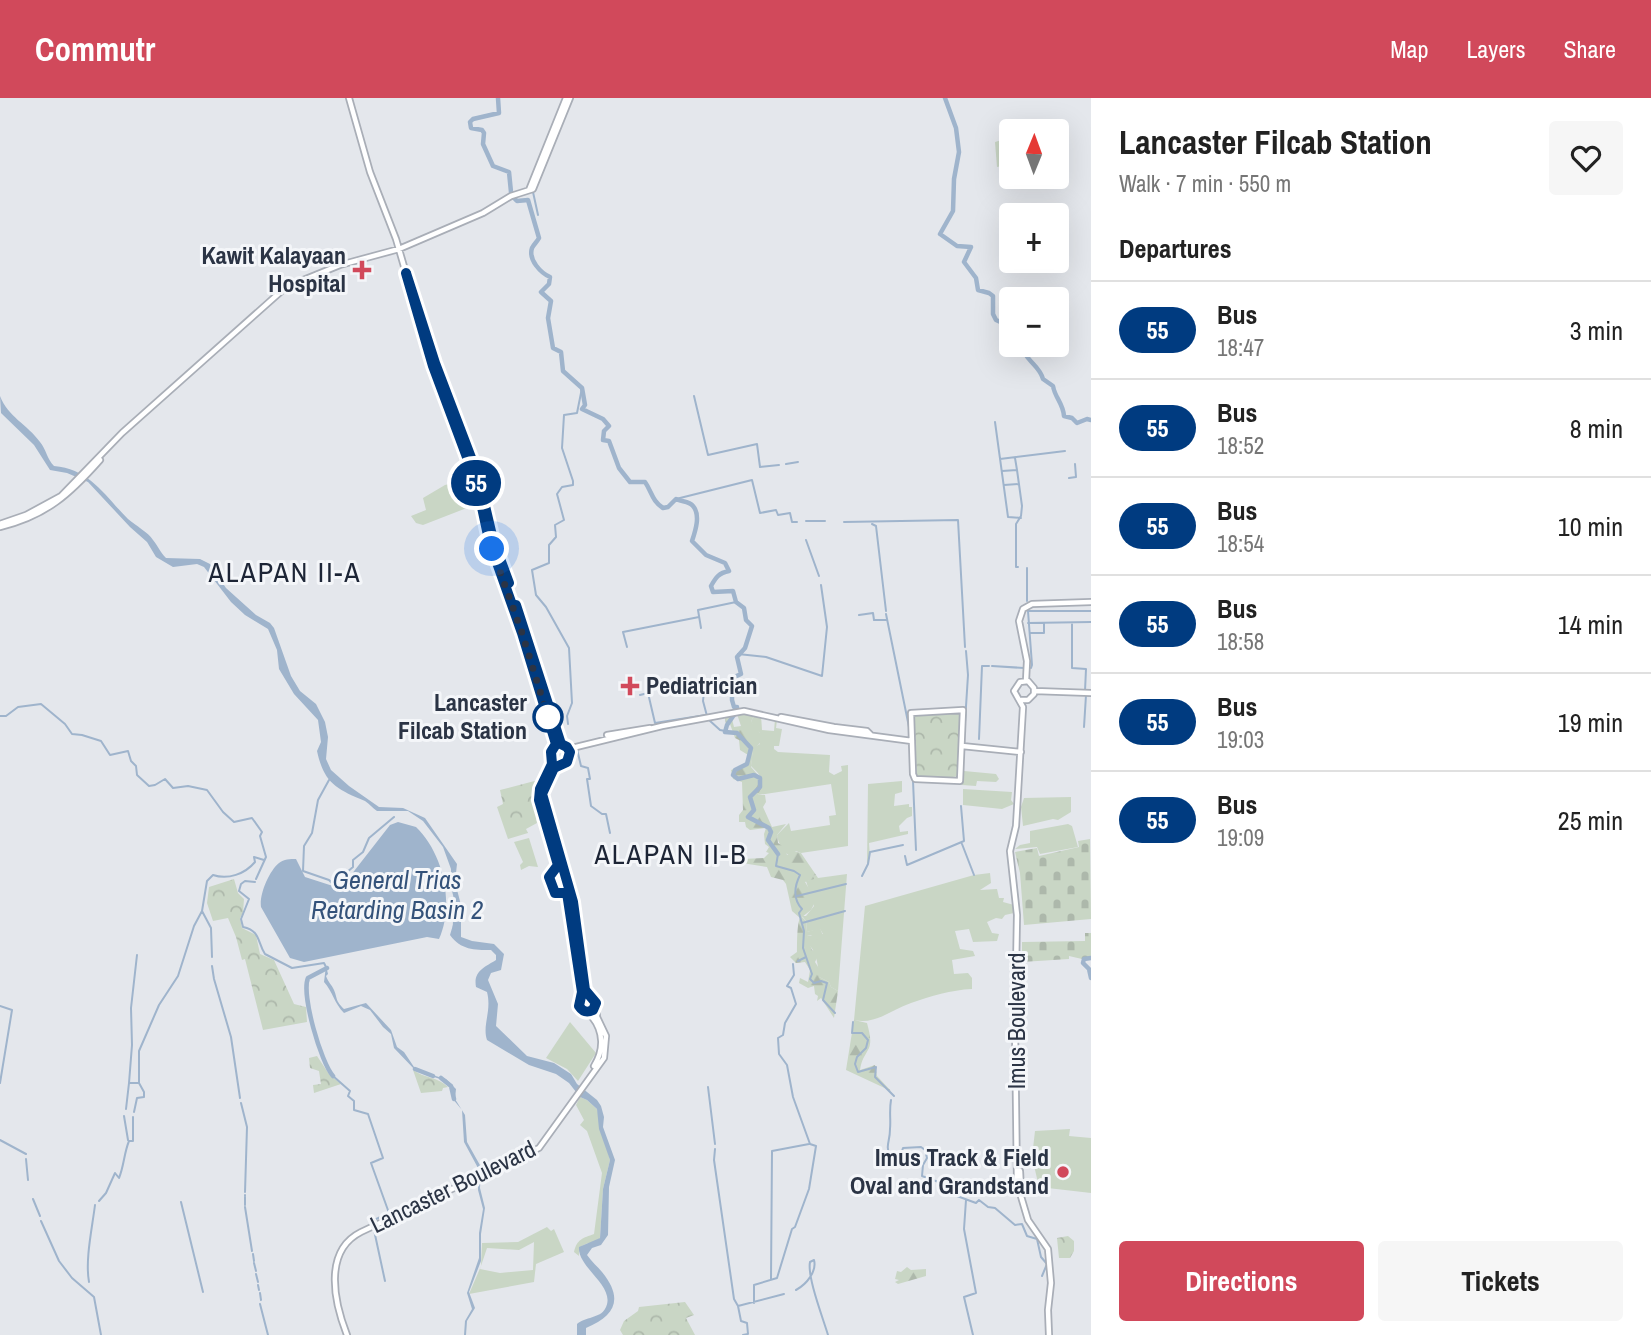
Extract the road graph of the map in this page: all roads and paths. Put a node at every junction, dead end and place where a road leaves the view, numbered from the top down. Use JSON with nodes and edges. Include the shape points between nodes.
{"nodes":[{"id":1,"x":349,"y":98,"type":"edge"},
{"id":2,"x":568,"y":98,"type":"edge"},
{"id":3,"x":399,"y":249,"type":"junction"},
{"id":4,"x":0,"y":526,"type":"edge"},
{"id":5,"x":1091,"y":602,"type":"edge"},
{"id":6,"x":1026,"y":681,"type":"junction"},
{"id":7,"x":1035,"y":691,"type":"junction"},
{"id":8,"x":1091,"y":693,"type":"edge"},
{"id":9,"x":1021,"y":700,"type":"junction"},
{"id":10,"x":1028,"y":700,"type":"junction"},
{"id":11,"x":654,"y":728,"type":"junction"},
{"id":12,"x":912,"y":741,"type":"junction"},
{"id":13,"x":560,"y":745,"type":"junction"},
{"id":14,"x":962,"y":746,"type":"junction"},
{"id":15,"x":570,"y":752,"type":"junction"},
{"id":16,"x":1022,"y":752,"type":"junction"},
{"id":17,"x":552,"y":759,"type":"junction"},
{"id":18,"x":559,"y":764,"type":"junction"},
{"id":19,"x":590,"y":996,"type":"junction"},
{"id":20,"x":580,"y":999,"type":"junction"},
{"id":21,"x":596,"y":1005,"type":"junction"},
{"id":22,"x":586,"y":1012,"type":"junction"},
{"id":23,"x":583,"y":1084,"type":"junction"},
{"id":24,"x":346,"y":1335,"type":"edge"},
{"id":25,"x":1051,"y":1335,"type":"edge"}],
"edges":[{"from":1,"to":3,"type":"main road"},
{"from":2,"to":3,"type":"main road","via":[[531,190]]},
{"from":3,"to":4,"type":"main road","via":[[340,265],[278,292],[129,428],[77,483],[47,505]]},
{"from":3,"to":13,"type":"main road","via":[[453,415],[478,476],[499,562]]},
{"from":5,"to":6,"type":"main road","via":[[1032,604],[1023,609],[1019,621]]},
{"from":6,"to":7,"type":"main road"},
{"from":6,"to":9,"type":"main road","via":[[1015,689]]},
{"from":7,"to":8,"type":"main road"},
{"from":7,"to":10,"type":"main road"},
{"from":9,"to":10,"type":"main road"},
{"from":9,"to":16,"type":"main road","name":"Imus Boulevard"},
{"from":10,"to":16,"type":"main road","name":"Imus Boulevard"},
{"from":11,"to":12,"type":"main road","via":[[742,711]]},
{"from":11,"to":13,"type":"main road"},
{"from":11,"to":15,"type":"main road","via":[[590,742]]},
{"from":12,"to":14,"type":"main road","via":[[912,711],[963,709]]},
{"from":12,"to":14,"type":"main road","via":[[917,780],[960,782]]},
{"from":13,"to":15,"type":"main road"},
{"from":13,"to":17,"type":"main road","via":[[551,752]]},
{"from":14,"to":16,"type":"main road"},
{"from":15,"to":18,"type":"main road","via":[[567,762]]},
{"from":16,"to":25,"type":"main road","name":"Imus Boulevard","via":[[1010,851],[1016,881],[1017,1188],[1030,1224],[1048,1249]]},
{"from":17,"to":18,"type":"main road"},
{"from":17,"to":20,"type":"main road","via":[[539,800],[570,904]]},
{"from":18,"to":19,"type":"main road","via":[[542,798],[573,902],[583,982]]},
{"from":19,"to":20,"type":"main road"},
{"from":19,"to":21,"type":"main road"},
{"from":20,"to":22,"type":"main road","via":[[579,1006]]},
{"from":21,"to":22,"type":"main road"},
{"from":21,"to":23,"type":"main road","name":"Lancaster Boulevard","via":[[606,1036],[604,1058]]},
{"from":22,"to":23,"type":"main road","name":"Lancaster Boulevard","via":[[601,1034],[602,1047]]},
{"from":23,"to":24,"type":"main road","name":"Lancaster Boulevard","via":[[535,1148],[344,1244],[335,1268],[339,1314]]}]}
